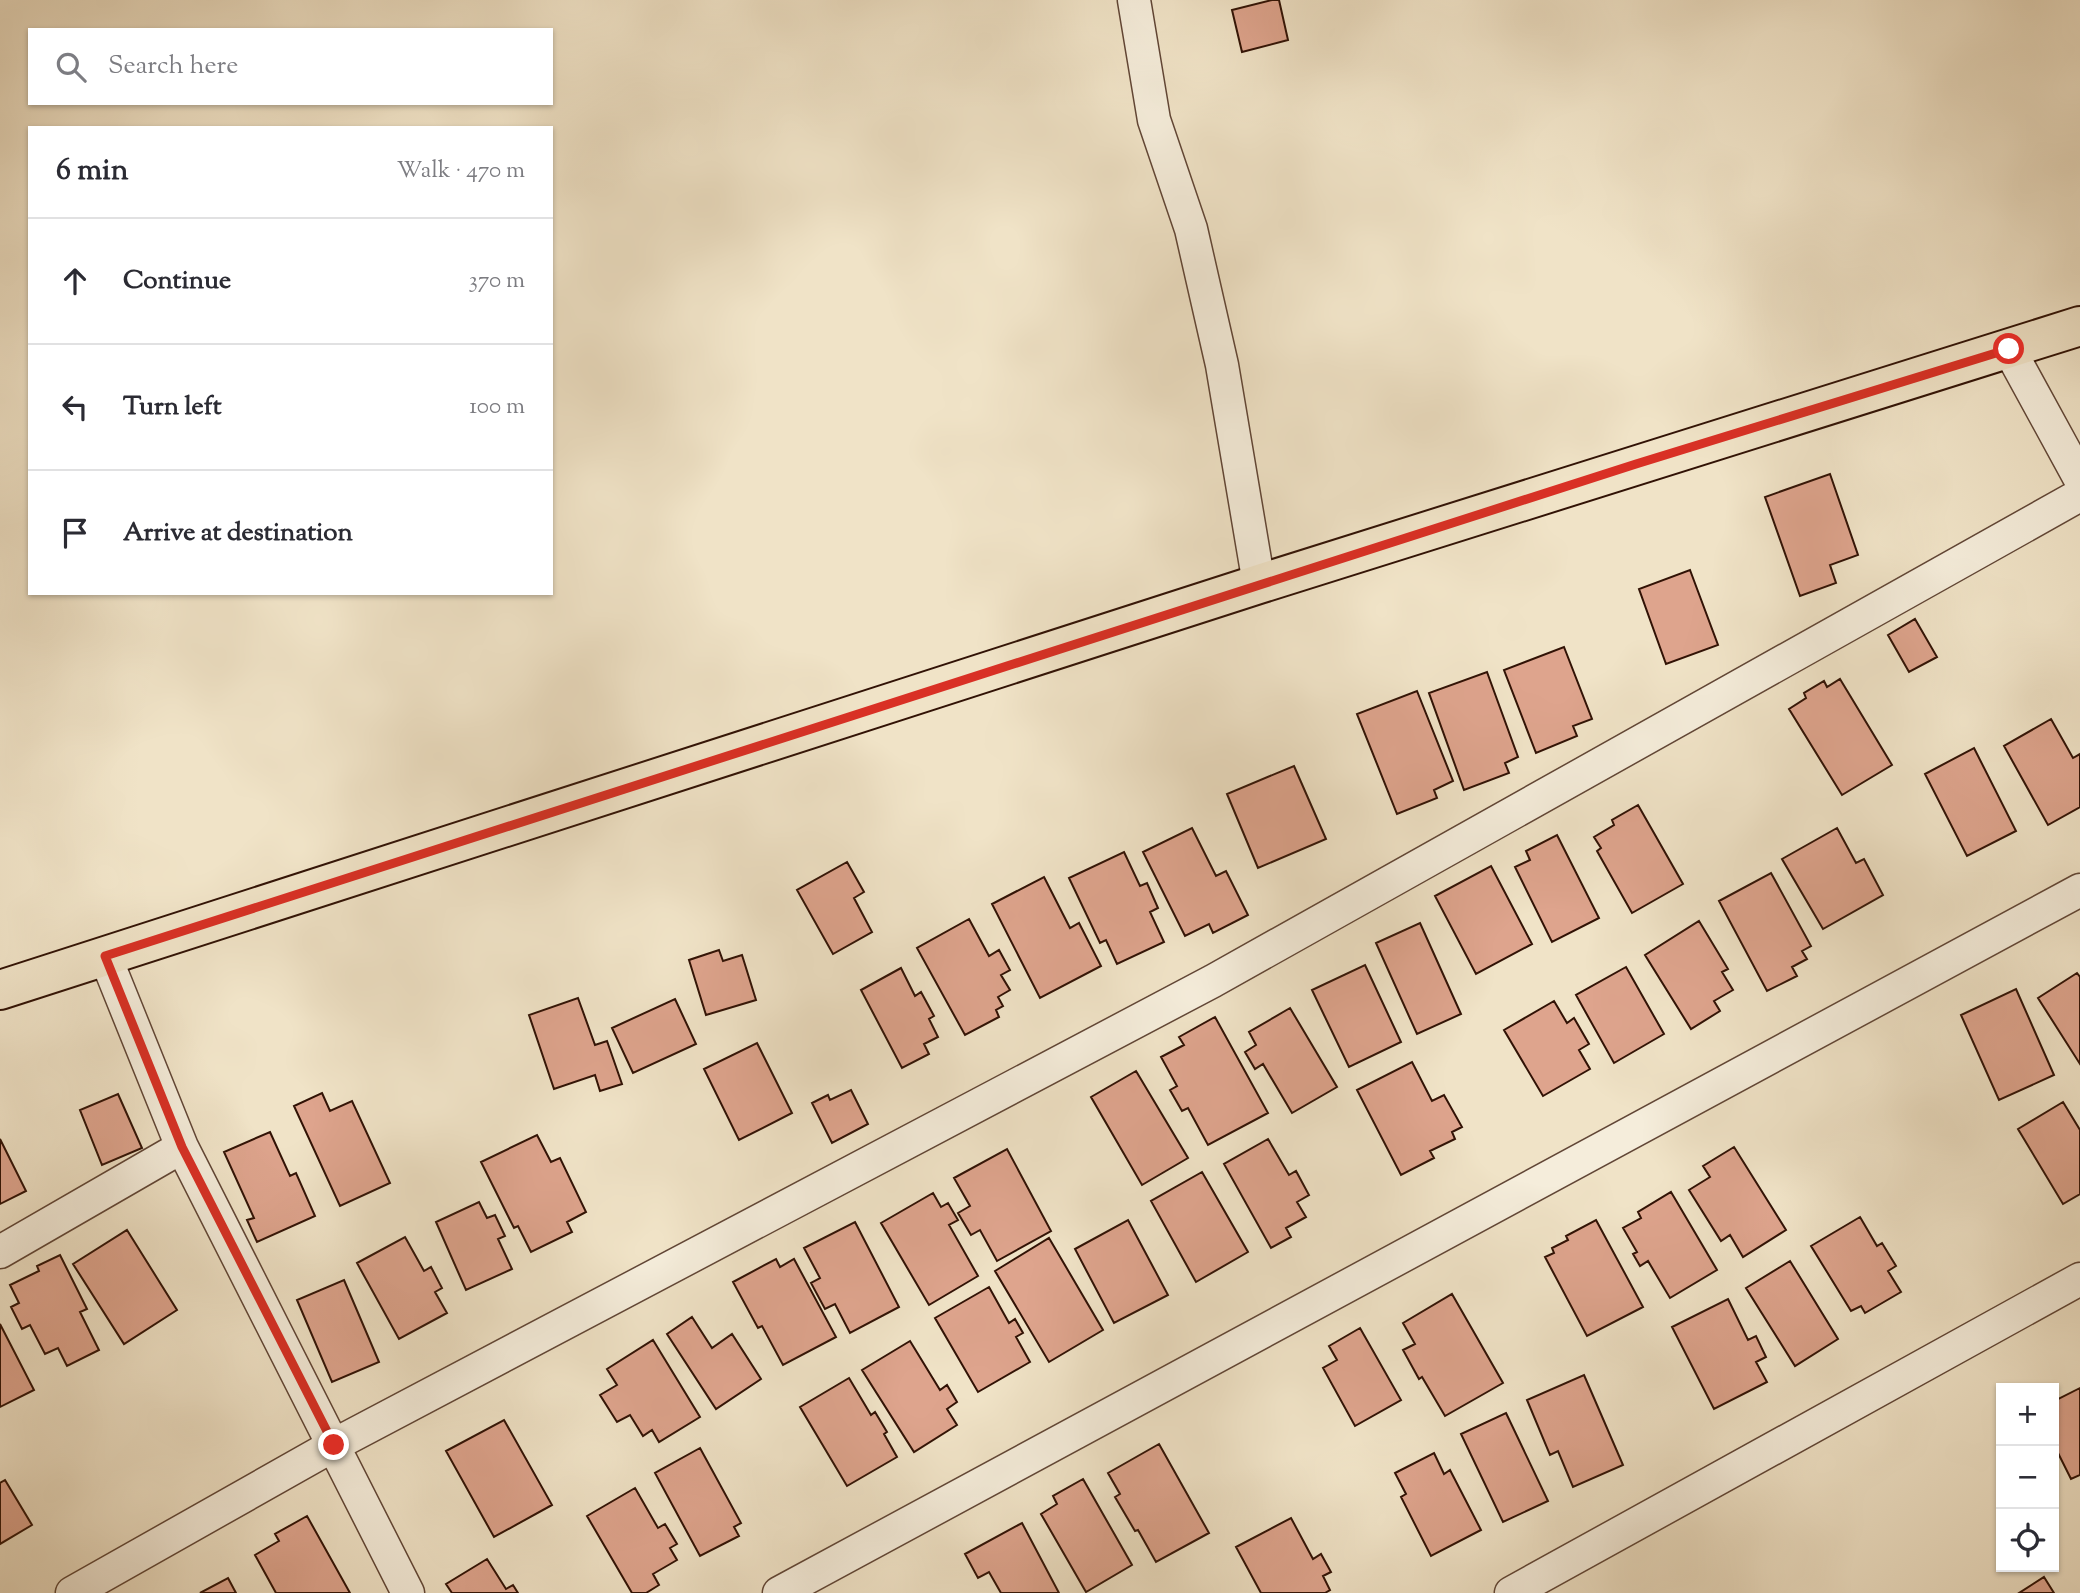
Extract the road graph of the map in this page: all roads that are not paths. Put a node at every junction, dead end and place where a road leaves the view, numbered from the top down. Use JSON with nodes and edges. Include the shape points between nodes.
{"nodes":[{"id":1,"x":1133,"y":0,"type":"edge"},
{"id":2,"x":2080,"y":326,"type":"edge"},
{"id":3,"x":2009,"y":349,"type":"junction"},
{"id":4,"x":2080,"y":479,"type":"edge"},
{"id":5,"x":2080,"y":495,"type":"edge"},
{"id":6,"x":1259,"y":584,"type":"junction"},
{"id":7,"x":2080,"y":890,"type":"edge"},
{"id":8,"x":105,"y":956,"type":"junction"},
{"id":9,"x":0,"y":990,"type":"edge"},
{"id":10,"x":182,"y":1147,"type":"junction"},
{"id":11,"x":0,"y":1252,"type":"edge"},
{"id":12,"x":2080,"y":1279,"type":"edge"},
{"id":13,"x":334,"y":1445,"type":"junction"},
{"id":14,"x":72,"y":1593,"type":"edge"},
{"id":15,"x":408,"y":1593,"type":"edge"},
{"id":16,"x":779,"y":1593,"type":"edge"},
{"id":17,"x":1511,"y":1593,"type":"edge"}],
"edges":[{"from":1,"to":6,"type":"street","via":[[1154,120],[1191,229],[1222,365]]},
{"from":2,"to":3,"type":"main road"},
{"from":3,"to":4,"type":"street"},
{"from":3,"to":6,"type":"main road"},
{"from":5,"to":13,"type":"street","via":[[1213,981]]},
{"from":6,"to":8,"type":"main road"},
{"from":7,"to":16,"type":"street"},
{"from":8,"to":9,"type":"main road"},
{"from":8,"to":10,"type":"street"},
{"from":10,"to":11,"type":"street"},
{"from":10,"to":13,"type":"street"},
{"from":12,"to":17,"type":"street"},
{"from":13,"to":14,"type":"street"},
{"from":13,"to":15,"type":"street"}]}
